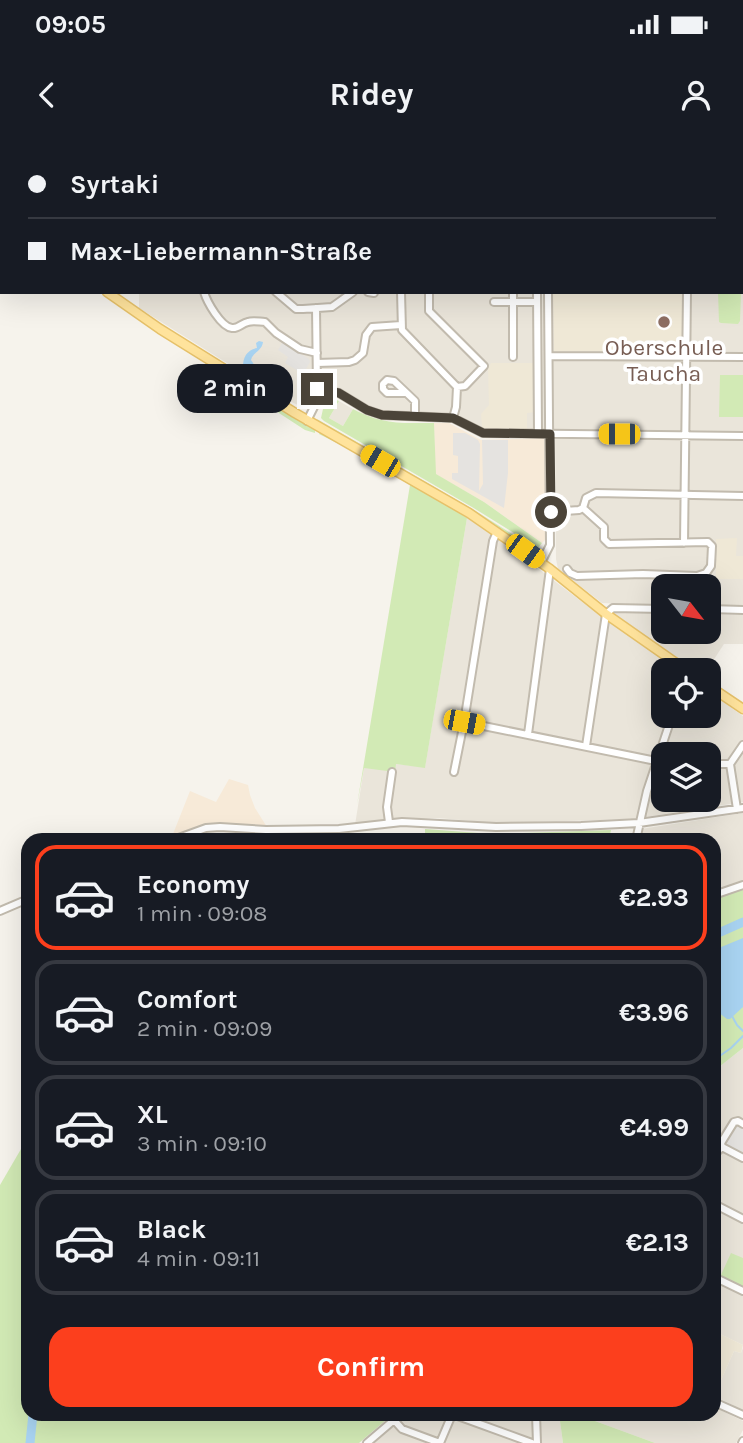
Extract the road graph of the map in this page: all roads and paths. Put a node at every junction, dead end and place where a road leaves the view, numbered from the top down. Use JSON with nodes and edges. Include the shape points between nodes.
{"nodes":[{"id":1,"x":110,"y":294,"type":"edge"},
{"id":2,"x":205,"y":294,"type":"edge"},
{"id":3,"x":278,"y":294,"type":"edge"},
{"id":4,"x":352,"y":294,"type":"edge"},
{"id":5,"x":401,"y":294,"type":"edge"},
{"id":6,"x":429,"y":294,"type":"edge"},
{"id":7,"x":513,"y":294,"type":"edge"},
{"id":8,"x":537,"y":294,"type":"edge"},
{"id":9,"x":548,"y":294,"type":"edge"},
{"id":10,"x":687,"y":294,"type":"edge"},
{"id":11,"x":494,"y":302,"type":"dead end"},
{"id":12,"x":513,"y":302,"type":"junction"},
{"id":13,"x":537,"y":302,"type":"junction"},
{"id":14,"x":316,"y":308,"type":"junction"},
{"id":15,"x":401,"y":325,"type":"junction"},
{"id":16,"x":317,"y":353,"type":"junction"},
{"id":17,"x":549,"y":356,"type":"junction"},
{"id":18,"x":513,"y":357,"type":"dead end"},
{"id":19,"x":743,"y":357,"type":"edge"},
{"id":20,"x":686,"y":358,"type":"junction"},
{"id":21,"x":317,"y":363,"type":"junction"},
{"id":22,"x":457,"y":387,"type":"junction"},
{"id":23,"x":317,"y":389,"type":"junction"},
{"id":24,"x":406,"y":393,"type":"dead end"},
{"id":25,"x":415,"y":416,"type":"junction"},
{"id":26,"x":453,"y":418,"type":"junction"},
{"id":27,"x":307,"y":421,"type":"junction"},
{"id":28,"x":538,"y":434,"type":"junction"},
{"id":29,"x":550,"y":434,"type":"junction"},
{"id":30,"x":685,"y":435,"type":"junction"},
{"id":31,"x":743,"y":436,"type":"edge"},
{"id":32,"x":685,"y":496,"type":"junction"},
{"id":33,"x":743,"y":496,"type":"edge"},
{"id":34,"x":583,"y":508,"type":"junction"},
{"id":35,"x":551,"y":512,"type":"junction"},
{"id":36,"x":498,"y":532,"type":"junction"},
{"id":37,"x":684,"y":543,"type":"junction"},
{"id":38,"x":541,"y":563,"type":"junction"},
{"id":39,"x":550,"y":569,"type":"junction"},
{"id":40,"x":567,"y":569,"type":"dead end"},
{"id":41,"x":651,"y":609,"type":"edge"},
{"id":42,"x":721,"y":609,"type":"edge"},
{"id":43,"x":743,"y":610,"type":"edge"},
{"id":44,"x":606,"y":614,"type":"junction"},
{"id":45,"x":669,"y":658,"type":"edge"},
{"id":46,"x":721,"y":694,"type":"edge"},
{"id":47,"x":743,"y":709,"type":"edge"},
{"id":48,"x":464,"y":722,"type":"junction"},
{"id":49,"x":528,"y":734,"type":"junction"},
{"id":50,"x":743,"y":745,"type":"edge"},
{"id":51,"x":586,"y":746,"type":"junction"},
{"id":52,"x":651,"y":760,"type":"edge"},
{"id":53,"x":721,"y":764,"type":"edge"},
{"id":54,"x":730,"y":764,"type":"junction"},
{"id":55,"x":392,"y":772,"type":"dead end"},
{"id":56,"x":454,"y":772,"type":"dead end"},
{"id":57,"x":651,"y":779,"type":"edge"},
{"id":58,"x":740,"y":809,"type":"edge"},
{"id":59,"x":389,"y":822,"type":"junction"},
{"id":60,"x":639,"y":823,"type":"junction"},
{"id":61,"x":192,"y":833,"type":"edge"},
{"id":62,"x":637,"y":833,"type":"edge"},
{"id":63,"x":743,"y":885,"type":"edge"},
{"id":64,"x":721,"y":893,"type":"edge"},
{"id":65,"x":21,"y":903,"type":"edge"},
{"id":66,"x":0,"y":911,"type":"edge"},
{"id":67,"x":743,"y":1124,"type":"edge"},
{"id":68,"x":722,"y":1147,"type":"joint"},
{"id":69,"x":743,"y":1158,"type":"edge"},
{"id":70,"x":721,"y":1208,"type":"edge"},
{"id":71,"x":743,"y":1219,"type":"edge"},
{"id":72,"x":721,"y":1280,"type":"edge"},
{"id":73,"x":743,"y":1291,"type":"edge"},
{"id":74,"x":721,"y":1405,"type":"edge"},
{"id":75,"x":743,"y":1415,"type":"edge"},
{"id":76,"x":393,"y":1421,"type":"edge"},
{"id":77,"x":395,"y":1421,"type":"edge"},
{"id":78,"x":449,"y":1421,"type":"edge"},
{"id":79,"x":472,"y":1421,"type":"edge"},
{"id":80,"x":536,"y":1421,"type":"edge"},
{"id":81,"x":367,"y":1443,"type":"edge"},
{"id":82,"x":440,"y":1443,"type":"edge"},
{"id":83,"x":535,"y":1443,"type":"edge"}],
"edges":[{"from":1,"to":27,"type":"main road"},
{"from":2,"to":16,"type":"street","via":[[229,327],[265,322],[300,349]]},
{"from":3,"to":14,"type":"street","via":[[296,309]]},
{"from":4,"to":14,"type":"street","via":[[337,306]]},
{"from":5,"to":15,"type":"street"},
{"from":6,"to":22,"type":"street","via":[[429,311],[484,366],[467,384]]},
{"from":7,"to":12,"type":"street"},
{"from":8,"to":13,"type":"street"},
{"from":9,"to":17,"type":"street"},
{"from":10,"to":20,"type":"street"},
{"from":11,"to":12,"type":"street"},
{"from":12,"to":13,"type":"street"},
{"from":12,"to":18,"type":"street"},
{"from":13,"to":28,"type":"street"},
{"from":14,"to":16,"type":"street"},
{"from":15,"to":21,"type":"street","via":[[372,327],[363,353],[352,362]]},
{"from":15,"to":22,"type":"street"},
{"from":16,"to":21,"type":"street"},
{"from":17,"to":20,"type":"street"},
{"from":17,"to":29,"type":"street"},
{"from":19,"to":20,"type":"street"},
{"from":20,"to":30,"type":"street"},
{"from":21,"to":23,"type":"street"},
{"from":22,"to":26,"type":"street"},
{"from":23,"to":25,"type":"street","via":[[339,393],[382,415]]},
{"from":23,"to":27,"type":"street"},
{"from":24,"to":25,"type":"street","via":[[415,401]]},
{"from":25,"to":26,"type":"street"},
{"from":26,"to":28,"type":"street","via":[[483,433]]},
{"from":27,"to":36,"type":"main road"},
{"from":28,"to":29,"type":"street"},
{"from":29,"to":30,"type":"street"},
{"from":29,"to":35,"type":"street"},
{"from":30,"to":31,"type":"street"},
{"from":30,"to":32,"type":"street"},
{"from":32,"to":33,"type":"street"},
{"from":32,"to":34,"type":"street","via":[[596,493],[586,498]]},
{"from":32,"to":37,"type":"street"},
{"from":34,"to":35,"type":"street"},
{"from":34,"to":37,"type":"street","via":[[604,527],[604,540],[610,544]]},
{"from":35,"to":38,"type":"street","via":[[550,545]]},
{"from":36,"to":38,"type":"main road"},
{"from":36,"to":48,"type":"street"},
{"from":37,"to":40,"type":"street","via":[[712,545],[712,564],[706,573],[693,577],[577,576]]},
{"from":38,"to":39,"type":"main road"},
{"from":39,"to":44,"type":"main road"},
{"from":39,"to":49,"type":"street"},
{"from":41,"to":44,"type":"street","via":[[613,608]]},
{"from":42,"to":43,"type":"street"},
{"from":44,"to":45,"type":"main road"},
{"from":44,"to":51,"type":"street"},
{"from":46,"to":47,"type":"main road"},
{"from":48,"to":49,"type":"street"},
{"from":48,"to":56,"type":"street"},
{"from":49,"to":51,"type":"street"},
{"from":50,"to":54,"type":"street"},
{"from":51,"to":52,"type":"street"},
{"from":53,"to":54,"type":"street"},
{"from":54,"to":58,"type":"street"},
{"from":55,"to":59,"type":"street"},
{"from":57,"to":60,"type":"street"},
{"from":58,"to":60,"type":"street"},
{"from":59,"to":60,"type":"street","via":[[496,827]]},
{"from":59,"to":61,"type":"street","via":[[339,829],[220,827]]},
{"from":60,"to":62,"type":"street"},
{"from":63,"to":64,"type":"street"},
{"from":65,"to":66,"type":"street"},
{"from":67,"to":68,"type":"street","via":[[734,1122]]},
{"from":68,"to":69,"type":"street"},
{"from":70,"to":71,"type":"street"},
{"from":72,"to":73,"type":"street"},
{"from":74,"to":75,"type":"street"},
{"from":76,"to":81,"type":"street"},
{"from":77,"to":82,"type":"street","via":[[402,1429]]},
{"from":78,"to":82,"type":"street"},
{"from":79,"to":83,"type":"street"},
{"from":80,"to":83,"type":"street"}]}
